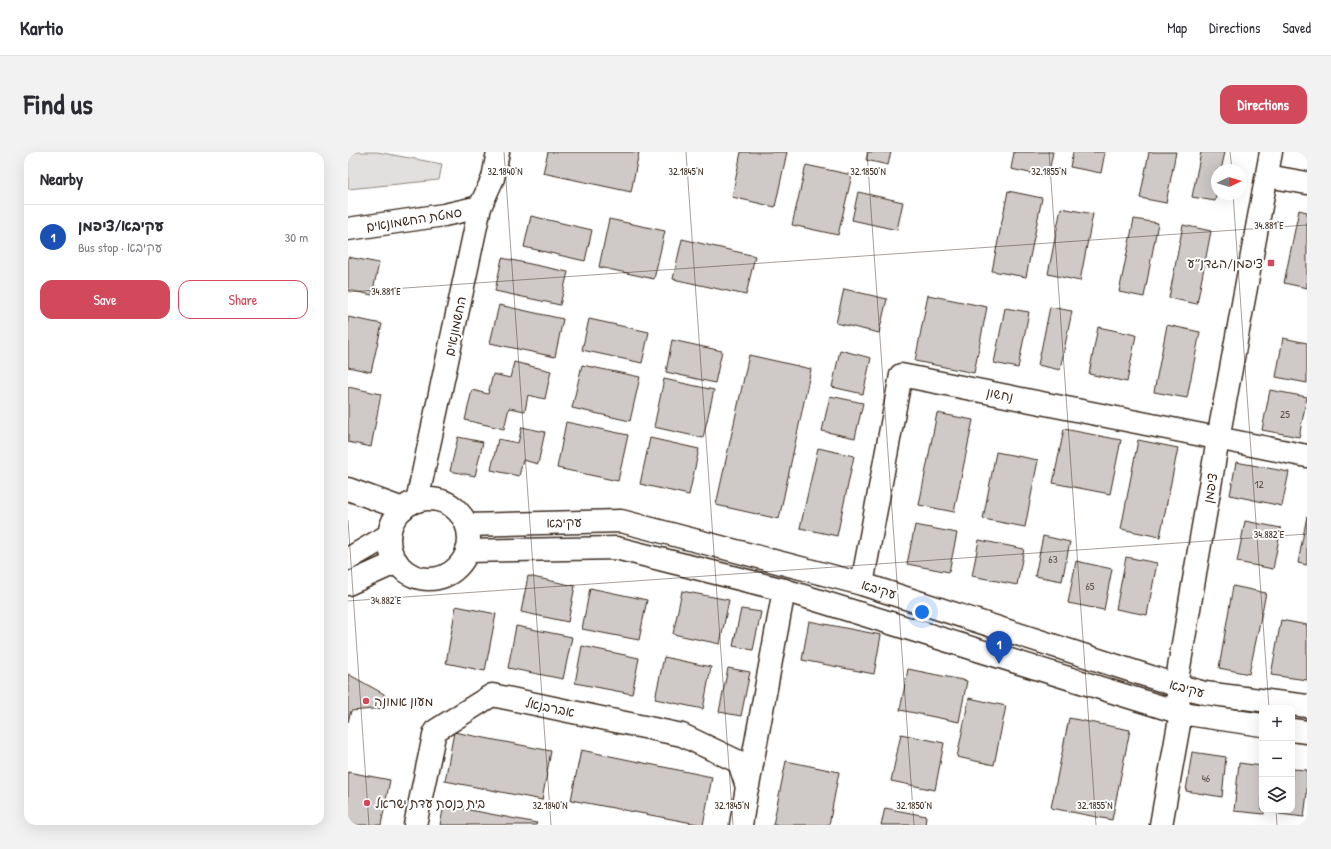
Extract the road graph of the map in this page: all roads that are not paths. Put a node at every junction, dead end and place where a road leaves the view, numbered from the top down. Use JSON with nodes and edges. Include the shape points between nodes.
{"nodes":[{"id":1,"x":498,"y":152,"type":"edge"},
{"id":2,"x":1271,"y":152,"type":"edge"},
{"id":3,"x":1267,"y":176,"type":"junction"},
{"id":4,"x":1307,"y":183,"type":"edge"},
{"id":5,"x":480,"y":207,"type":"junction"},
{"id":6,"x":348,"y":229,"type":"edge"},
{"id":7,"x":1218,"y":439,"type":"junction"},
{"id":8,"x":1307,"y":456,"type":"edge"},
{"id":9,"x":348,"y":489,"type":"edge"},
{"id":10,"x":410,"y":505,"type":"junction"},
{"id":11,"x":467,"y":525,"type":"junction"},
{"id":12,"x":389,"y":535,"type":"junction"},
{"id":13,"x":468,"y":551,"type":"junction"},
{"id":14,"x":348,"y":559,"type":"edge"},
{"id":15,"x":397,"y":562,"type":"junction"},
{"id":16,"x":348,"y":584,"type":"edge"},
{"id":17,"x":862,"y":584,"type":"junction"},
{"id":18,"x":784,"y":590,"type":"junction"},
{"id":19,"x":1176,"y":685,"type":"junction"},
{"id":20,"x":1205,"y":693,"type":"junction"},
{"id":21,"x":1154,"y":704,"type":"junction"},
{"id":22,"x":1307,"y":706,"type":"edge"},
{"id":23,"x":1181,"y":713,"type":"junction"},
{"id":24,"x":1259,"y":725,"type":"edge"},
{"id":25,"x":1295,"y":730,"type":"edge"},
{"id":26,"x":1307,"y":732,"type":"edge"},
{"id":27,"x":747,"y":787,"type":"junction"},
{"id":28,"x":415,"y":825,"type":"edge"},
{"id":29,"x":741,"y":825,"type":"edge"},
{"id":30,"x":1161,"y":825,"type":"edge"}],
"edges":[{"from":1,"to":5,"type":"street","name":"החשמונאים","via":[[493,178]]},
{"from":2,"to":3,"type":"street","name":"ציפמן"},
{"from":3,"to":4,"type":"street"},
{"from":3,"to":7,"type":"street","name":"ציפמן"},
{"from":5,"to":6,"type":"street","name":"סמטת החשמונאים"},
{"from":5,"to":10,"type":"street","name":"החשמונאים"},
{"from":7,"to":8,"type":"street","name":"נחשון"},
{"from":7,"to":17,"type":"street","name":"נחשון","via":[[901,375]]},
{"from":7,"to":19,"type":"street","name":"ציפמן"},
{"from":9,"to":10,"type":"street"},
{"from":10,"to":11,"type":"street","via":[[432,499],[447,503],[459,512]]},
{"from":10,"to":12,"type":"street","via":[[396,516]]},
{"from":11,"to":13,"type":"street"},
{"from":11,"to":17,"type":"street","name":"עקיבא","via":[[621,520]]},
{"from":12,"to":14,"type":"street"},
{"from":12,"to":15,"type":"street","via":[[392,554]]},
{"from":13,"to":15,"type":"street","via":[[461,564],[436,578],[421,578],[408,572]]},
{"from":13,"to":18,"type":"street","name":"עקיבא","via":[[616,548]]},
{"from":15,"to":16,"type":"street"},
{"from":17,"to":19,"type":"street","name":"עקיבא"},
{"from":18,"to":21,"type":"street","name":"עקיבא"},
{"from":18,"to":27,"type":"street","name":"אברבנאל"},
{"from":19,"to":20,"type":"street","name":"עקיבא"},
{"from":19,"to":21,"type":"street"},
{"from":19,"to":23,"type":"street","name":"ציפמן"},
{"from":20,"to":22,"type":"street","name":"עקיבא"},
{"from":20,"to":23,"type":"street"},
{"from":21,"to":23,"type":"street","name":"עקיבא"},
{"from":23,"to":24,"type":"street","name":"עקיבא"},
{"from":23,"to":30,"type":"street","name":"ציפמן"},
{"from":25,"to":26,"type":"street"},
{"from":27,"to":28,"type":"street","name":"אברבנאל","via":[[739,762],[682,735],[492,694],[435,731]]},
{"from":27,"to":29,"type":"street","name":"אברבנאל"}]}
